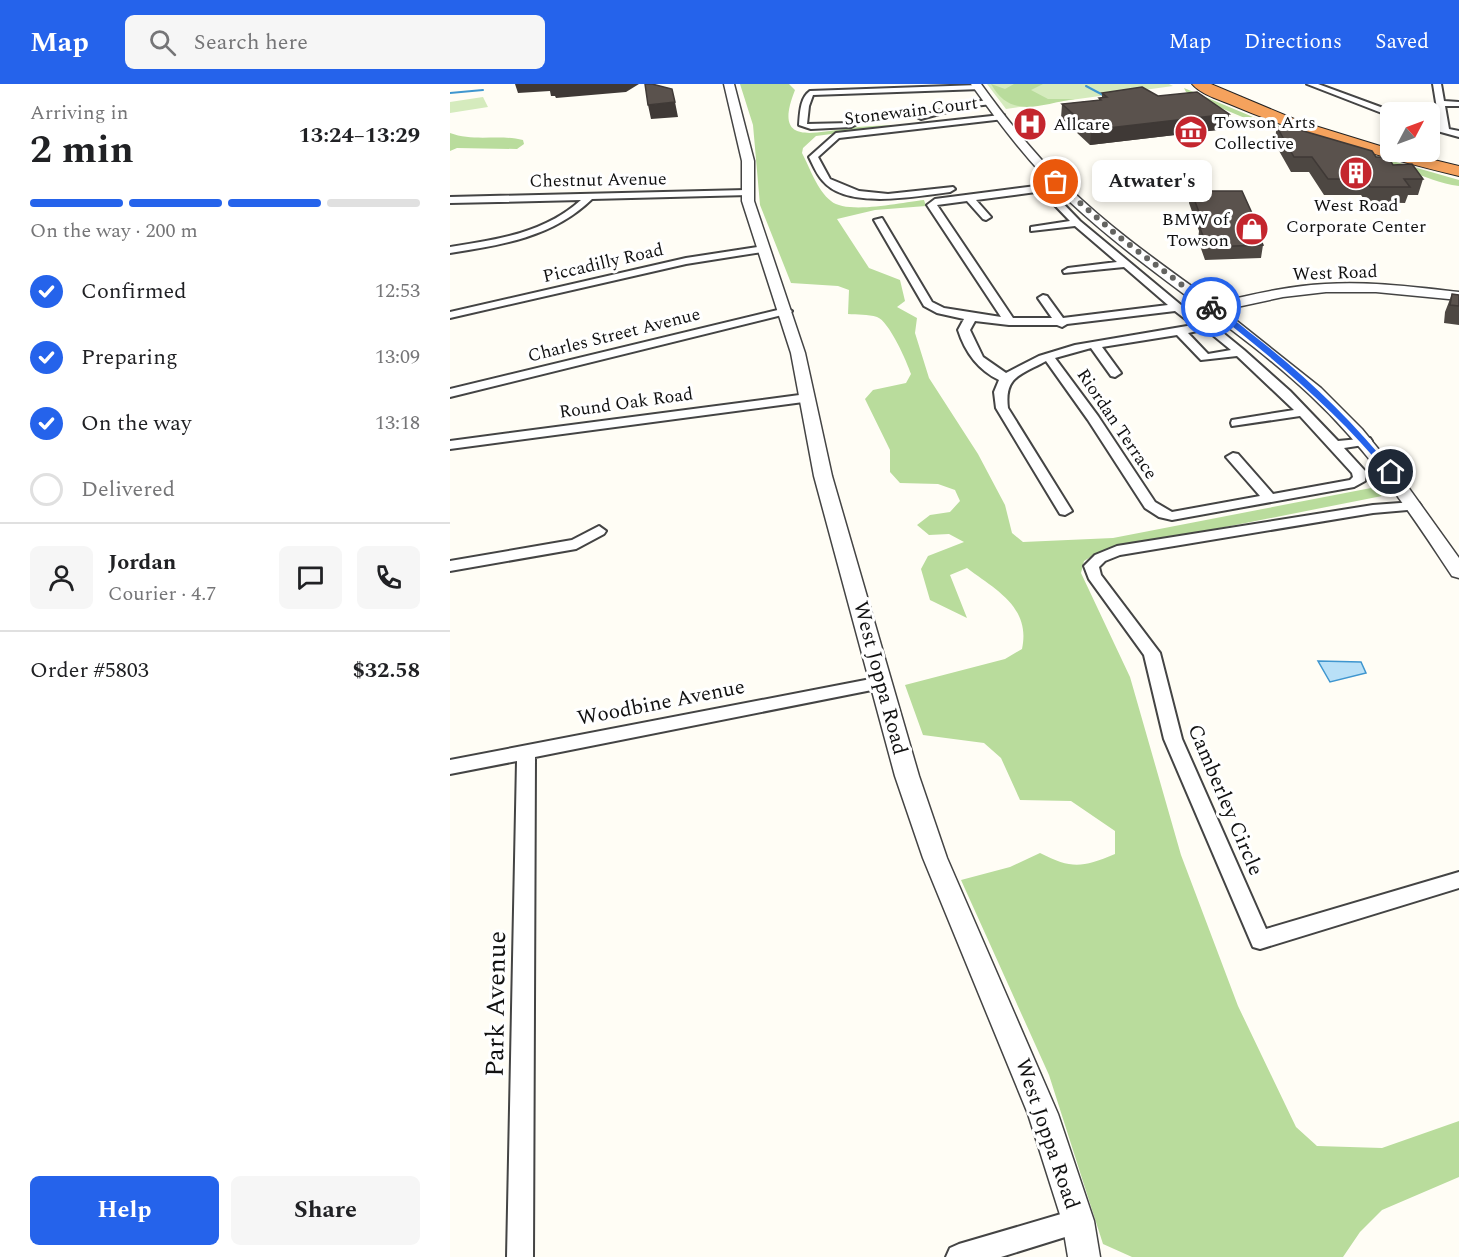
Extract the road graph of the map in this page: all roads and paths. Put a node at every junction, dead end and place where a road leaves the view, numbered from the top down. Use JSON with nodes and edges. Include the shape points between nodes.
{"nodes":[{"id":1,"x":729,"y":84,"type":"edge"},
{"id":2,"x":1199,"y":84,"type":"edge"},
{"id":3,"x":1223,"y":84,"type":"edge"},
{"id":4,"x":1311,"y":84,"type":"edge"},
{"id":5,"x":1437,"y":84,"type":"edge"},
{"id":6,"x":977,"y":86,"type":"edge"},
{"id":7,"x":989,"y":102,"type":"junction"},
{"id":8,"x":1440,"y":102,"type":"junction"},
{"id":9,"x":1459,"y":104,"type":"edge"},
{"id":10,"x":1380,"y":109,"type":"edge"},
{"id":11,"x":1000,"y":117,"type":"junction"},
{"id":12,"x":1440,"y":130,"type":"edge"},
{"id":13,"x":1446,"y":132,"type":"junction"},
{"id":14,"x":1459,"y":134,"type":"edge"},
{"id":15,"x":1380,"y":142,"type":"edge"},
{"id":16,"x":1380,"y":143,"type":"edge"},
{"id":17,"x":1440,"y":150,"type":"edge"},
{"id":18,"x":1459,"y":155,"type":"edge"},
{"id":19,"x":1440,"y":157,"type":"edge"},
{"id":20,"x":1433,"y":162,"type":"edge"},
{"id":21,"x":1459,"y":162,"type":"edge"},
{"id":22,"x":1459,"y":172,"type":"edge"},
{"id":23,"x":1051,"y":177,"type":"junction"},
{"id":24,"x":1029,"y":179,"type":"dead end"},
{"id":25,"x":960,"y":187,"type":"dead end"},
{"id":26,"x":746,"y":193,"type":"junction"},
{"id":27,"x":589,"y":197,"type":"junction"},
{"id":28,"x":969,"y":197,"type":"junction"},
{"id":29,"x":450,"y":200,"type":"edge"},
{"id":30,"x":1077,"y":202,"type":"junction"},
{"id":31,"x":1058,"y":205,"type":"junction"},
{"id":32,"x":986,"y":217,"type":"dead end"},
{"id":33,"x":879,"y":220,"type":"dead end"},
{"id":34,"x":1077,"y":223,"type":"junction"},
{"id":35,"x":1034,"y":229,"type":"dead end"},
{"id":36,"x":764,"y":249,"type":"junction"},
{"id":37,"x":450,"y":250,"type":"edge"},
{"id":38,"x":1126,"y":264,"type":"junction"},
{"id":39,"x":1068,"y":272,"type":"dead end"},
{"id":40,"x":1459,"y":296,"type":"edge"},
{"id":41,"x":1043,"y":298,"type":"dead end"},
{"id":42,"x":1213,"y":308,"type":"junction"},
{"id":43,"x":786,"y":311,"type":"junction"},
{"id":44,"x":1182,"y":311,"type":"junction"},
{"id":45,"x":450,"y":315,"type":"edge"},
{"id":46,"x":971,"y":317,"type":"junction"},
{"id":47,"x":1009,"y":322,"type":"junction"},
{"id":48,"x":1062,"y":324,"type":"junction"},
{"id":49,"x":1201,"y":326,"type":"junction"},
{"id":50,"x":1180,"y":331,"type":"junction"},
{"id":51,"x":1094,"y":344,"type":"junction"},
{"id":52,"x":1240,"y":352,"type":"junction"},
{"id":53,"x":1048,"y":356,"type":"junction"},
{"id":54,"x":1115,"y":373,"type":"dead end"},
{"id":55,"x":1006,"y":378,"type":"junction"},
{"id":56,"x":450,"y":393,"type":"edge"},
{"id":57,"x":807,"y":398,"type":"junction"},
{"id":58,"x":1303,"y":412,"type":"junction"},
{"id":59,"x":1237,"y":423,"type":"dead end"},
{"id":60,"x":1365,"y":441,"type":"junction"},
{"id":61,"x":450,"y":445,"type":"edge"},
{"id":62,"x":1334,"y":446,"type":"junction"},
{"id":63,"x":1233,"y":457,"type":"dead end"},
{"id":64,"x":1269,"y":498,"type":"junction"},
{"id":65,"x":1414,"y":506,"type":"junction"},
{"id":66,"x":1065,"y":511,"type":"dead end"},
{"id":67,"x":599,"y":531,"type":"dead end"},
{"id":68,"x":450,"y":566,"type":"edge"},
{"id":69,"x":1459,"y":572,"type":"edge"},
{"id":70,"x":881,"y":683,"type":"junction"},
{"id":71,"x":526,"y":752,"type":"junction"},
{"id":72,"x":450,"y":767,"type":"edge"},
{"id":73,"x":1459,"y":880,"type":"edge"},
{"id":74,"x":1077,"y":1221,"type":"junction"},
{"id":75,"x":520,"y":1257,"type":"edge"},
{"id":76,"x":959,"y":1257,"type":"edge"},
{"id":77,"x":1084,"y":1257,"type":"edge"}],
"edges":[{"from":1,"to":26,"type":"street","name":"West Joppa Road","via":[[748,161]]},
{"from":2,"to":16,"type":"highway","via":[[1280,119]]},
{"from":3,"to":15,"type":"highway","via":[[1294,114]]},
{"from":4,"to":10,"type":"street"},
{"from":5,"to":8,"type":"street"},
{"from":6,"to":7,"type":"street"},
{"from":6,"to":7,"type":"street","via":[[810,93],[801,123],[811,127],[879,123]]},
{"from":7,"to":11,"type":"street"},
{"from":8,"to":9,"type":"street"},
{"from":8,"to":13,"type":"street"},
{"from":11,"to":23,"type":"street"},
{"from":11,"to":25,"type":"street","name":"Stonewain Court","via":[[837,136],[813,157],[832,185],[878,198]]},
{"from":12,"to":13,"type":"street"},
{"from":13,"to":14,"type":"street"},
{"from":17,"to":18,"type":"highway"},
{"from":19,"to":21,"type":"highway"},
{"from":20,"to":22,"type":"highway"},
{"from":23,"to":24,"type":"street"},
{"from":23,"to":30,"type":"street"},
{"from":26,"to":27,"type":"street","name":"Chestnut Avenue"},
{"from":26,"to":36,"type":"street","name":"West Joppa Road"},
{"from":27,"to":29,"type":"street","name":"Chestnut Avenue"},
{"from":27,"to":37,"type":"street","via":[[574,211],[542,228],[502,241]]},
{"from":28,"to":31,"type":"street","via":[[1041,189]]},
{"from":28,"to":32,"type":"street"},
{"from":28,"to":47,"type":"street","via":[[940,200],[932,206]]},
{"from":30,"to":31,"type":"street"},
{"from":30,"to":42,"type":"street"},
{"from":31,"to":34,"type":"street"},
{"from":33,"to":46,"type":"street","via":[[928,304]]},
{"from":34,"to":35,"type":"street"},
{"from":34,"to":38,"type":"street"},
{"from":36,"to":43,"type":"street","name":"West Joppa Road"},
{"from":36,"to":45,"type":"street","name":"Piccadilly Road","via":[[686,261]]},
{"from":38,"to":39,"type":"street"},
{"from":38,"to":44,"type":"street"},
{"from":40,"to":42,"type":"street","name":"West Road","via":[[1327,288]]},
{"from":41,"to":48,"type":"street"},
{"from":42,"to":44,"type":"street"},
{"from":42,"to":60,"type":"street","via":[[1282,361]]},
{"from":43,"to":56,"type":"street","name":"Charles Street Avenue"},
{"from":43,"to":57,"type":"street","name":"West Joppa Road"},
{"from":44,"to":48,"type":"street"},
{"from":44,"to":49,"type":"street"},
{"from":46,"to":47,"type":"street"},
{"from":46,"to":55,"type":"street","via":[[964,330],[967,343],[987,369]]},
{"from":47,"to":48,"type":"street"},
{"from":49,"to":50,"type":"street"},
{"from":49,"to":52,"type":"street"},
{"from":50,"to":51,"type":"street"},
{"from":50,"to":52,"type":"street","via":[[1205,358]]},
{"from":51,"to":53,"type":"street"},
{"from":51,"to":54,"type":"street"},
{"from":52,"to":58,"type":"street"},
{"from":53,"to":55,"type":"street"},
{"from":53,"to":64,"type":"street","name":"Riordan Terrace","via":[[1157,510],[1172,516]]},
{"from":55,"to":66,"type":"street","via":[[1000,392],[1002,408]]},
{"from":57,"to":61,"type":"street","name":"Round Oak Road"},
{"from":57,"to":70,"type":"street","name":"West Joppa Road","via":[[820,467]]},
{"from":58,"to":59,"type":"street"},
{"from":58,"to":62,"type":"street"},
{"from":60,"to":62,"type":"street"},
{"from":60,"to":65,"type":"street"},
{"from":62,"to":64,"type":"street","via":[[1359,472],[1360,478],[1354,483]]},
{"from":63,"to":64,"type":"street"},
{"from":65,"to":69,"type":"street"},
{"from":65,"to":73,"type":"street","name":"Camberley Circle","via":[[1373,509],[1117,551],[1091,566],[1094,576],[1152,653],[1173,740],[1260,940]]},
{"from":67,"to":68,"type":"street","via":[[576,544]]},
{"from":70,"to":71,"type":"street","name":"Woodbine Avenue"},
{"from":70,"to":74,"type":"street","name":"West Joppa Road","via":[[934,858],[1025,1067]]},
{"from":71,"to":72,"type":"street","name":"Woodbine Avenue"},
{"from":71,"to":75,"type":"street","name":"Park Avenue"},
{"from":74,"to":76,"type":"street"},
{"from":74,"to":77,"type":"street","name":"West Joppa Road"}]}
